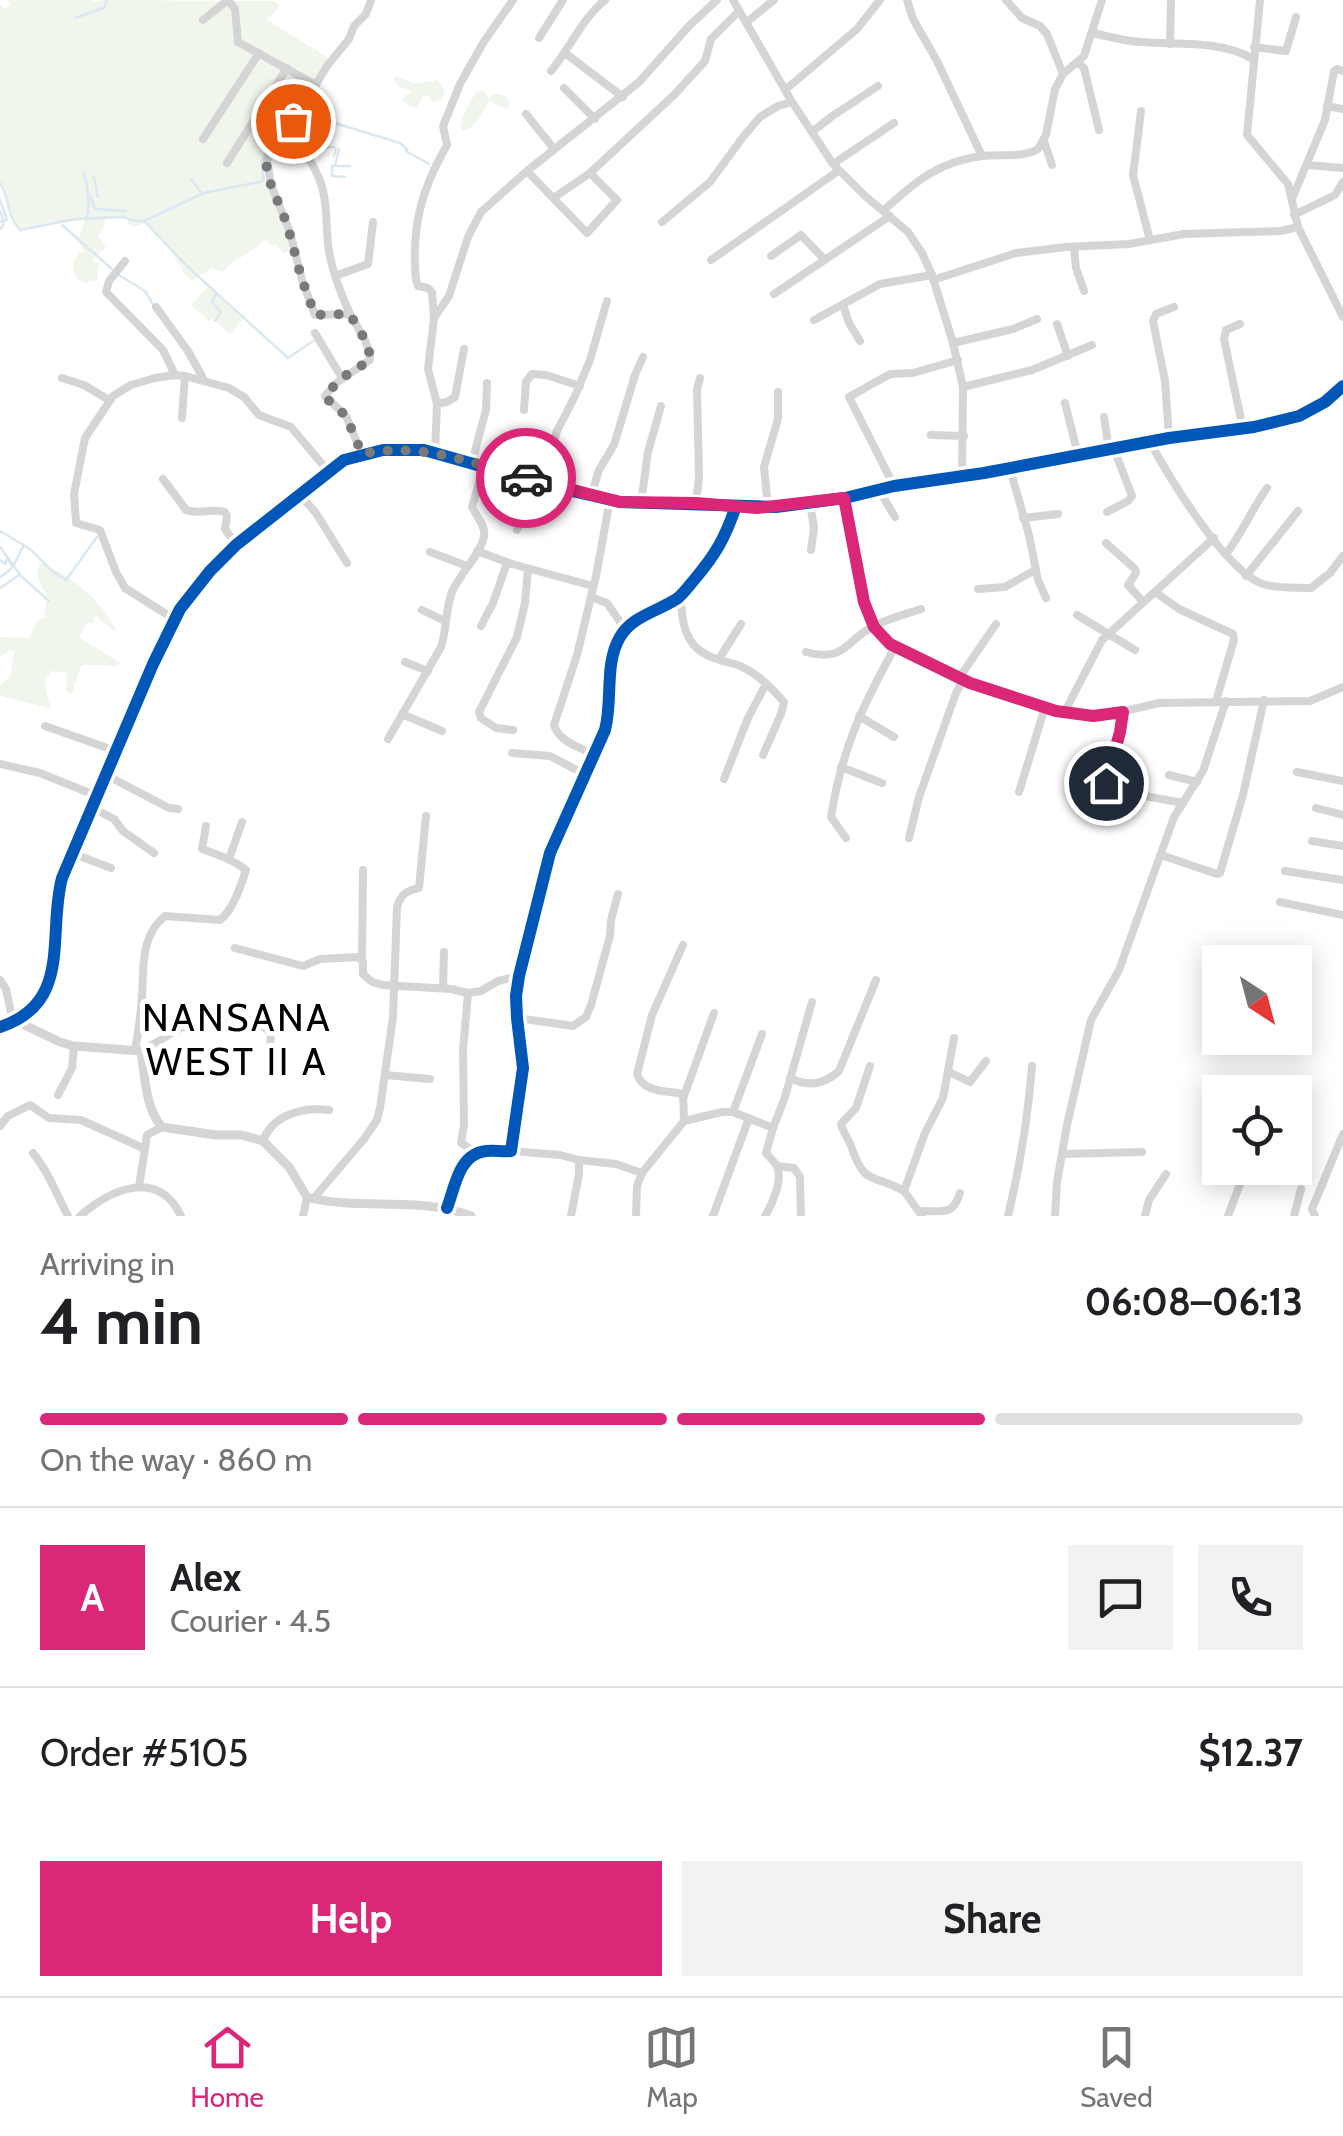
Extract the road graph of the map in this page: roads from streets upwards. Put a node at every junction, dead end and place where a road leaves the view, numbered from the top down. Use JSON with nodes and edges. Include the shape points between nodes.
{"nodes":[{"id":1,"x":228,"y":0,"type":"edge"},
{"id":2,"x":371,"y":0,"type":"edge"},
{"id":3,"x":513,"y":0,"type":"edge"},
{"id":4,"x":563,"y":0,"type":"edge"},
{"id":5,"x":717,"y":0,"type":"edge"},
{"id":6,"x":733,"y":0,"type":"edge"},
{"id":7,"x":774,"y":0,"type":"edge"},
{"id":8,"x":880,"y":0,"type":"edge"},
{"id":9,"x":906,"y":0,"type":"edge"},
{"id":10,"x":1006,"y":0,"type":"edge"},
{"id":11,"x":1102,"y":0,"type":"edge"},
{"id":12,"x":1171,"y":0,"type":"edge"},
{"id":13,"x":1260,"y":0,"type":"edge"},
{"id":14,"x":599,"y":2,"type":"edge"},
{"id":15,"x":740,"y":10,"type":"junction"},
{"id":16,"x":1296,"y":18,"type":"dead end"},
{"id":17,"x":203,"y":20,"type":"dead end"},
{"id":18,"x":747,"y":22,"type":"junction"},
{"id":19,"x":1093,"y":33,"type":"junction"},
{"id":20,"x":538,"y":38,"type":"dead end"},
{"id":21,"x":1170,"y":44,"type":"junction"},
{"id":22,"x":1254,"y":47,"type":"junction"},
{"id":23,"x":566,"y":53,"type":"junction"},
{"id":24,"x":259,"y":54,"type":"junction"},
{"id":25,"x":1253,"y":59,"type":"junction"},
{"id":26,"x":1078,"y":63,"type":"junction"},
{"id":27,"x":286,"y":68,"type":"junction"},
{"id":28,"x":1343,"y":70,"type":"edge"},
{"id":29,"x":551,"y":71,"type":"dead end"},
{"id":30,"x":1063,"y":74,"type":"junction"},
{"id":31,"x":316,"y":85,"type":"junction"},
{"id":32,"x":878,"y":86,"type":"dead end"},
{"id":33,"x":564,"y":88,"type":"dead end"},
{"id":34,"x":785,"y":90,"type":"junction"},
{"id":35,"x":623,"y":97,"type":"junction"},
{"id":36,"x":792,"y":102,"type":"junction"},
{"id":37,"x":1327,"y":106,"type":"junction"},
{"id":38,"x":1343,"y":109,"type":"edge"},
{"id":39,"x":1140,"y":112,"type":"dead end"},
{"id":40,"x":526,"y":114,"type":"dead end"},
{"id":41,"x":596,"y":118,"type":"junction"},
{"id":42,"x":894,"y":123,"type":"dead end"},
{"id":43,"x":1099,"y":130,"type":"dead end"},
{"id":44,"x":812,"y":132,"type":"junction"},
{"id":45,"x":202,"y":139,"type":"dead end"},
{"id":46,"x":1044,"y":142,"type":"junction"},
{"id":47,"x":554,"y":148,"type":"junction"},
{"id":48,"x":982,"y":156,"type":"junction"},
{"id":49,"x":309,"y":159,"type":"dead end"},
{"id":50,"x":227,"y":163,"type":"dead end"},
{"id":51,"x":1052,"y":164,"type":"dead end"},
{"id":52,"x":1306,"y":165,"type":"junction"},
{"id":53,"x":835,"y":168,"type":"junction"},
{"id":54,"x":1343,"y":168,"type":"edge"},
{"id":55,"x":528,"y":170,"type":"junction"},
{"id":56,"x":590,"y":173,"type":"junction"},
{"id":57,"x":1343,"y":182,"type":"edge"},
{"id":58,"x":556,"y":198,"type":"junction"},
{"id":59,"x":1291,"y":202,"type":"junction"},
{"id":60,"x":887,"y":213,"type":"junction"},
{"id":61,"x":1294,"y":215,"type":"junction"},
{"id":62,"x":373,"y":222,"type":"dead end"},
{"id":63,"x":662,"y":222,"type":"dead end"},
{"id":64,"x":1298,"y":227,"type":"junction"},
{"id":65,"x":1150,"y":240,"type":"junction"},
{"id":66,"x":1074,"y":246,"type":"junction"},
{"id":67,"x":771,"y":256,"type":"dead end"},
{"id":68,"x":711,"y":260,"type":"dead end"},
{"id":69,"x":824,"y":260,"type":"junction"},
{"id":70,"x":126,"y":261,"type":"dead end"},
{"id":71,"x":335,"y":276,"type":"junction"},
{"id":72,"x":933,"y":278,"type":"junction"},
{"id":73,"x":1084,"y":291,"type":"dead end"},
{"id":74,"x":774,"y":294,"type":"dead end"},
{"id":75,"x":606,"y":301,"type":"dead end"},
{"id":76,"x":842,"y":305,"type":"junction"},
{"id":77,"x":156,"y":306,"type":"dead end"},
{"id":78,"x":1174,"y":307,"type":"dead end"},
{"id":79,"x":350,"y":314,"type":"junction"},
{"id":80,"x":1343,"y":316,"type":"edge"},
{"id":81,"x":434,"y":318,"type":"junction"},
{"id":82,"x":1037,"y":319,"type":"dead end"},
{"id":83,"x":814,"y":320,"type":"dead end"},
{"id":84,"x":1057,"y":324,"type":"dead end"},
{"id":85,"x":1240,"y":324,"type":"dead end"},
{"id":86,"x":315,"y":333,"type":"dead end"},
{"id":87,"x":860,"y":341,"type":"dead end"},
{"id":88,"x":953,"y":344,"type":"junction"},
{"id":89,"x":1092,"y":345,"type":"dead end"},
{"id":90,"x":464,"y":349,"type":"dead end"},
{"id":91,"x":1068,"y":356,"type":"junction"},
{"id":92,"x":643,"y":358,"type":"dead end"},
{"id":93,"x":958,"y":360,"type":"junction"},
{"id":94,"x":180,"y":375,"type":"junction"},
{"id":95,"x":62,"y":378,"type":"dead end"},
{"id":96,"x":342,"y":378,"type":"junction"},
{"id":97,"x":700,"y":378,"type":"dead end"},
{"id":98,"x":204,"y":380,"type":"junction"},
{"id":99,"x":487,"y":382,"type":"dead end"},
{"id":100,"x":580,"y":386,"type":"junction"},
{"id":101,"x":964,"y":386,"type":"junction"},
{"id":102,"x":1343,"y":386,"type":"edge"},
{"id":103,"x":778,"y":392,"type":"dead end"},
{"id":104,"x":109,"y":400,"type":"junction"},
{"id":105,"x":1064,"y":403,"type":"dead end"},
{"id":106,"x":436,"y":404,"type":"junction"},
{"id":107,"x":662,"y":406,"type":"dead end"},
{"id":108,"x":524,"y":410,"type":"dead end"},
{"id":109,"x":1104,"y":417,"type":"dead end"},
{"id":110,"x":182,"y":418,"type":"dead end"},
{"id":111,"x":1243,"y":430,"type":"junction"},
{"id":112,"x":931,"y":436,"type":"dead end"},
{"id":113,"x":964,"y":436,"type":"junction"},
{"id":114,"x":1169,"y":438,"type":"junction"},
{"id":115,"x":1150,"y":442,"type":"junction"},
{"id":116,"x":1112,"y":450,"type":"junction"},
{"id":117,"x":435,"y":452,"type":"junction"},
{"id":118,"x":362,"y":454,"type":"junction"},
{"id":119,"x":1078,"y":455,"type":"junction"},
{"id":120,"x":472,"y":462,"type":"junction"},
{"id":121,"x":484,"y":466,"type":"junction"},
{"id":122,"x":1010,"y":469,"type":"junction"},
{"id":123,"x":328,"y":471,"type":"junction"},
{"id":124,"x":962,"y":477,"type":"junction"},
{"id":125,"x":162,"y":480,"type":"dead end"},
{"id":126,"x":538,"y":482,"type":"junction"},
{"id":127,"x":894,"y":486,"type":"junction"},
{"id":128,"x":1267,"y":488,"type":"dead end"},
{"id":129,"x":879,"y":490,"type":"junction"},
{"id":130,"x":299,"y":494,"type":"junction"},
{"id":131,"x":591,"y":496,"type":"junction"},
{"id":132,"x":844,"y":498,"type":"junction"},
{"id":133,"x":610,"y":500,"type":"junction"},
{"id":134,"x":641,"y":503,"type":"junction"},
{"id":135,"x":696,"y":503,"type":"junction"},
{"id":136,"x":810,"y":503,"type":"junction"},
{"id":137,"x":736,"y":506,"type":"junction"},
{"id":138,"x":768,"y":507,"type":"junction"},
{"id":139,"x":1298,"y":510,"type":"dead end"},
{"id":140,"x":1106,"y":512,"type":"dead end"},
{"id":141,"x":1058,"y":514,"type":"dead end"},
{"id":142,"x":895,"y":518,"type":"dead end"},
{"id":143,"x":1023,"y":518,"type":"junction"},
{"id":144,"x":517,"y":530,"type":"dead end"},
{"id":145,"x":1214,"y":538,"type":"junction"},
{"id":146,"x":1106,"y":542,"type":"dead end"},
{"id":147,"x":236,"y":545,"type":"junction"},
{"id":148,"x":811,"y":550,"type":"dead end"},
{"id":149,"x":477,"y":551,"type":"junction"},
{"id":150,"x":430,"y":552,"type":"dead end"},
{"id":151,"x":1226,"y":554,"type":"junction"},
{"id":152,"x":1343,"y":556,"type":"edge"},
{"id":153,"x":506,"y":563,"type":"junction"},
{"id":154,"x":347,"y":564,"type":"dead end"},
{"id":155,"x":467,"y":566,"type":"junction"},
{"id":156,"x":528,"y":568,"type":"junction"},
{"id":157,"x":1035,"y":570,"type":"junction"},
{"id":158,"x":1246,"y":576,"type":"junction"},
{"id":159,"x":978,"y":589,"type":"dead end"},
{"id":160,"x":592,"y":591,"type":"junction"},
{"id":161,"x":1155,"y":592,"type":"junction"},
{"id":162,"x":682,"y":595,"type":"junction"},
{"id":163,"x":1046,"y":598,"type":"dead end"},
{"id":164,"x":1144,"y":602,"type":"junction"},
{"id":165,"x":422,"y":610,"type":"dead end"},
{"id":166,"x":921,"y":610,"type":"dead end"},
{"id":167,"x":1077,"y":615,"type":"dead end"},
{"id":168,"x":174,"y":619,"type":"junction"},
{"id":169,"x":444,"y":621,"type":"junction"},
{"id":170,"x":740,"y":624,"type":"dead end"},
{"id":171,"x":996,"y":624,"type":"dead end"},
{"id":172,"x":874,"y":625,"type":"junction"},
{"id":173,"x":480,"y":626,"type":"dead end"},
{"id":174,"x":624,"y":630,"type":"junction"},
{"id":175,"x":1110,"y":634,"type":"junction"},
{"id":176,"x":896,"y":647,"type":"junction"},
{"id":177,"x":1135,"y":650,"type":"dead end"},
{"id":178,"x":806,"y":652,"type":"dead end"},
{"id":179,"x":719,"y":660,"type":"junction"},
{"id":180,"x":404,"y":662,"type":"dead end"},
{"id":181,"x":428,"y":671,"type":"junction"},
{"id":182,"x":961,"y":679,"type":"junction"},
{"id":183,"x":766,"y":684,"type":"junction"},
{"id":184,"x":1343,"y":688,"type":"edge"},
{"id":185,"x":1264,"y":700,"type":"junction"},
{"id":186,"x":1221,"y":701,"type":"junction"},
{"id":187,"x":1045,"y":708,"type":"junction"},
{"id":188,"x":1123,"y":712,"type":"junction"},
{"id":189,"x":1064,"y":713,"type":"junction"},
{"id":190,"x":402,"y":714,"type":"junction"},
{"id":191,"x":859,"y":716,"type":"junction"},
{"id":192,"x":45,"y":726,"type":"dead end"},
{"id":193,"x":513,"y":730,"type":"dead end"},
{"id":194,"x":442,"y":731,"type":"dead end"},
{"id":195,"x":894,"y":737,"type":"dead end"},
{"id":196,"x":388,"y":740,"type":"dead end"},
{"id":197,"x":116,"y":751,"type":"junction"},
{"id":198,"x":512,"y":753,"type":"dead end"},
{"id":199,"x":593,"y":754,"type":"junction"},
{"id":200,"x":762,"y":755,"type":"dead end"},
{"id":201,"x":0,"y":764,"type":"edge"},
{"id":202,"x":841,"y":766,"type":"junction"},
{"id":203,"x":1297,"y":772,"type":"dead end"},
{"id":204,"x":106,"y":775,"type":"junction"},
{"id":205,"x":586,"y":775,"type":"junction"},
{"id":206,"x":1169,"y":775,"type":"dead end"},
{"id":207,"x":724,"y":779,"type":"dead end"},
{"id":208,"x":1343,"y":781,"type":"edge"},
{"id":209,"x":1197,"y":782,"type":"junction"},
{"id":210,"x":882,"y":783,"type":"dead end"},
{"id":211,"x":1019,"y":792,"type":"dead end"},
{"id":212,"x":97,"y":796,"type":"junction"},
{"id":213,"x":1183,"y":803,"type":"junction"},
{"id":214,"x":93,"y":808,"type":"junction"},
{"id":215,"x":178,"y":808,"type":"dead end"},
{"id":216,"x":1316,"y":808,"type":"dead end"},
{"id":217,"x":426,"y":816,"type":"dead end"},
{"id":218,"x":1343,"y":816,"type":"edge"},
{"id":219,"x":242,"y":822,"type":"dead end"},
{"id":220,"x":206,"y":826,"type":"dead end"},
{"id":221,"x":846,"y":838,"type":"dead end"},
{"id":222,"x":909,"y":838,"type":"dead end"},
{"id":223,"x":1312,"y":841,"type":"dead end"},
{"id":224,"x":1343,"y":846,"type":"edge"},
{"id":225,"x":154,"y":853,"type":"dead end"},
{"id":226,"x":74,"y":854,"type":"junction"},
{"id":227,"x":1161,"y":854,"type":"junction"},
{"id":228,"x":228,"y":858,"type":"junction"},
{"id":229,"x":111,"y":868,"type":"dead end"},
{"id":230,"x":363,"y":870,"type":"dead end"},
{"id":231,"x":1285,"y":872,"type":"dead end"},
{"id":232,"x":1343,"y":880,"type":"edge"},
{"id":233,"x":618,"y":894,"type":"dead end"},
{"id":234,"x":1280,"y":902,"type":"dead end"},
{"id":235,"x":1343,"y":915,"type":"edge"},
{"id":236,"x":683,"y":945,"type":"dead end"},
{"id":237,"x":236,"y":948,"type":"dead end"},
{"id":238,"x":444,"y":952,"type":"dead end"},
{"id":239,"x":362,"y":958,"type":"junction"},
{"id":240,"x":519,"y":976,"type":"junction"},
{"id":241,"x":0,"y":980,"type":"edge"},
{"id":242,"x":876,"y":980,"type":"dead end"},
{"id":243,"x":395,"y":986,"type":"junction"},
{"id":244,"x":444,"y":988,"type":"junction"},
{"id":245,"x":468,"y":993,"type":"junction"},
{"id":246,"x":812,"y":1002,"type":"dead end"},
{"id":247,"x":714,"y":1013,"type":"dead end"},
{"id":248,"x":517,"y":1018,"type":"junction"},
{"id":249,"x":15,"y":1021,"type":"junction"},
{"id":250,"x":0,"y":1027,"type":"edge"},
{"id":251,"x":762,"y":1034,"type":"dead end"},
{"id":252,"x":954,"y":1038,"type":"dead end"},
{"id":253,"x":74,"y":1046,"type":"junction"},
{"id":254,"x":138,"y":1051,"type":"junction"},
{"id":255,"x":268,"y":1059,"type":"dead end"},
{"id":256,"x":986,"y":1061,"type":"dead end"},
{"id":257,"x":870,"y":1066,"type":"dead end"},
{"id":258,"x":1032,"y":1066,"type":"dead end"},
{"id":259,"x":948,"y":1072,"type":"junction"},
{"id":260,"x":385,"y":1076,"type":"junction"},
{"id":261,"x":790,"y":1078,"type":"junction"},
{"id":262,"x":430,"y":1080,"type":"dead end"},
{"id":263,"x":58,"y":1095,"type":"dead end"},
{"id":264,"x":684,"y":1096,"type":"junction"},
{"id":265,"x":329,"y":1110,"type":"dead end"},
{"id":266,"x":733,"y":1112,"type":"junction"},
{"id":267,"x":4,"y":1113,"type":"edge"},
{"id":268,"x":750,"y":1118,"type":"junction"},
{"id":269,"x":684,"y":1121,"type":"junction"},
{"id":270,"x":0,"y":1126,"type":"edge"},
{"id":271,"x":162,"y":1127,"type":"junction"},
{"id":272,"x":772,"y":1128,"type":"junction"},
{"id":273,"x":1343,"y":1134,"type":"edge"},
{"id":274,"x":263,"y":1141,"type":"junction"},
{"id":275,"x":143,"y":1148,"type":"junction"},
{"id":276,"x":511,"y":1151,"type":"junction"},
{"id":277,"x":1142,"y":1152,"type":"dead end"},
{"id":278,"x":33,"y":1153,"type":"dead end"},
{"id":279,"x":480,"y":1154,"type":"junction"},
{"id":280,"x":1063,"y":1154,"type":"junction"},
{"id":281,"x":579,"y":1160,"type":"junction"},
{"id":282,"x":777,"y":1166,"type":"junction"},
{"id":283,"x":642,"y":1173,"type":"junction"},
{"id":284,"x":1166,"y":1174,"type":"dead end"},
{"id":285,"x":1240,"y":1185,"type":"edge"},
{"id":286,"x":139,"y":1187,"type":"junction"},
{"id":287,"x":1301,"y":1189,"type":"dead end"},
{"id":288,"x":904,"y":1191,"type":"junction"},
{"id":289,"x":960,"y":1194,"type":"dead end"},
{"id":290,"x":310,"y":1198,"type":"junction"},
{"id":291,"x":439,"y":1211,"type":"edge"},
{"id":292,"x":922,"y":1214,"type":"edge"},
{"id":293,"x":68,"y":1216,"type":"edge"},
{"id":294,"x":80,"y":1216,"type":"edge"},
{"id":295,"x":181,"y":1216,"type":"edge"},
{"id":296,"x":303,"y":1216,"type":"edge"},
{"id":297,"x":470,"y":1216,"type":"edge"},
{"id":298,"x":571,"y":1216,"type":"edge"},
{"id":299,"x":636,"y":1216,"type":"edge"},
{"id":300,"x":713,"y":1216,"type":"edge"},
{"id":301,"x":765,"y":1216,"type":"edge"},
{"id":302,"x":801,"y":1216,"type":"edge"},
{"id":303,"x":1008,"y":1216,"type":"edge"},
{"id":304,"x":1055,"y":1216,"type":"edge"},
{"id":305,"x":1145,"y":1216,"type":"edge"},
{"id":306,"x":1228,"y":1216,"type":"edge"},
{"id":307,"x":1294,"y":1216,"type":"edge"},
{"id":308,"x":1315,"y":1216,"type":"edge"}],
"edges":[{"from":1,"to":17,"type":"street"},
{"from":1,"to":24,"type":"street","via":[[238,42]]},
{"from":2,"to":31,"type":"street"},
{"from":3,"to":81,"type":"street","via":[[477,52],[445,118],[447,146],[417,218],[416,280],[431,290]]},
{"from":4,"to":20,"type":"street"},
{"from":5,"to":35,"type":"street"},
{"from":6,"to":15,"type":"street"},
{"from":7,"to":18,"type":"street"},
{"from":8,"to":34,"type":"street"},
{"from":9,"to":48,"type":"street"},
{"from":10,"to":30,"type":"street","via":[[1043,29]]},
{"from":11,"to":19,"type":"street"},
{"from":12,"to":21,"type":"street"},
{"from":13,"to":22,"type":"street"},
{"from":14,"to":23,"type":"street"},
{"from":15,"to":18,"type":"street"},
{"from":15,"to":56,"type":"street","via":[[711,38],[706,61],[689,80]]},
{"from":16,"to":22,"type":"street","via":[[1286,51]]},
{"from":18,"to":34,"type":"street"},
{"from":19,"to":21,"type":"street"},
{"from":19,"to":26,"type":"street"},
{"from":21,"to":25,"type":"street","via":[[1220,47]]},
{"from":22,"to":25,"type":"street"},
{"from":23,"to":29,"type":"street"},
{"from":23,"to":35,"type":"street"},
{"from":24,"to":27,"type":"street"},
{"from":24,"to":45,"type":"street"},
{"from":25,"to":59,"type":"street","via":[[1247,135],[1285,180]]},
{"from":26,"to":30,"type":"street"},
{"from":26,"to":43,"type":"street"},
{"from":27,"to":31,"type":"street"},
{"from":27,"to":50,"type":"street"},
{"from":28,"to":37,"type":"street","via":[[1334,71]]},
{"from":30,"to":46,"type":"street"},
{"from":31,"to":79,"type":"street","via":[[271,150],[267,168],[315,315]]},
{"from":32,"to":44,"type":"street"},
{"from":33,"to":41,"type":"street"},
{"from":34,"to":36,"type":"street"},
{"from":35,"to":41,"type":"street"},
{"from":36,"to":44,"type":"street"},
{"from":36,"to":63,"type":"street","via":[[760,117],[710,182]]},
{"from":37,"to":38,"type":"street"},
{"from":37,"to":52,"type":"street"},
{"from":39,"to":65,"type":"street","via":[[1133,175]]},
{"from":40,"to":47,"type":"street"},
{"from":41,"to":47,"type":"street"},
{"from":42,"to":53,"type":"street"},
{"from":44,"to":53,"type":"street"},
{"from":46,"to":48,"type":"street","via":[[1032,153]]},
{"from":46,"to":51,"type":"street"},
{"from":47,"to":55,"type":"street"},
{"from":48,"to":60,"type":"street","via":[[935,169]]},
{"from":49,"to":71,"type":"street","via":[[324,185]]},
{"from":52,"to":54,"type":"street"},
{"from":52,"to":59,"type":"street"},
{"from":53,"to":60,"type":"street"},
{"from":53,"to":68,"type":"street"},
{"from":55,"to":58,"type":"street"},
{"from":55,"to":81,"type":"street","via":[[476,218],[449,296]]},
{"from":56,"to":58,"type":"street"},
{"from":56,"to":58,"type":"street","via":[[617,200],[587,233]]},
{"from":57,"to":61,"type":"street","via":[[1335,194]]},
{"from":59,"to":61,"type":"street"},
{"from":60,"to":69,"type":"street"},
{"from":60,"to":72,"type":"street","via":[[908,232]]},
{"from":61,"to":64,"type":"street"},
{"from":62,"to":71,"type":"street","via":[[368,264]]},
{"from":64,"to":65,"type":"street"},
{"from":64,"to":80,"type":"street"},
{"from":65,"to":66,"type":"street"},
{"from":66,"to":72,"type":"street","via":[[1006,256]]},
{"from":66,"to":73,"type":"street"},
{"from":67,"to":69,"type":"street","via":[[801,235]]},
{"from":69,"to":74,"type":"street"},
{"from":70,"to":94,"type":"street","via":[[106,292]]},
{"from":71,"to":79,"type":"street"},
{"from":72,"to":76,"type":"street","via":[[880,284]]},
{"from":72,"to":88,"type":"street"},
{"from":75,"to":100,"type":"street"},
{"from":76,"to":83,"type":"street"},
{"from":76,"to":87,"type":"street"},
{"from":77,"to":98,"type":"street"},
{"from":78,"to":114,"type":"street","via":[[1153,321]]},
{"from":79,"to":96,"type":"street","via":[[371,359]]},
{"from":81,"to":106,"type":"street","via":[[428,369]]},
{"from":82,"to":88,"type":"street"},
{"from":84,"to":91,"type":"street"},
{"from":85,"to":111,"type":"street","via":[[1224,338]]},
{"from":86,"to":96,"type":"street"},
{"from":88,"to":93,"type":"street"},
{"from":89,"to":91,"type":"street"},
{"from":90,"to":106,"type":"street","via":[[455,397]]},
{"from":91,"to":101,"type":"street"},
{"from":92,"to":131,"type":"street"},
{"from":93,"to":101,"type":"street"},
{"from":93,"to":127,"type":"street","via":[[890,374],[849,397]]},
{"from":94,"to":98,"type":"street"},
{"from":94,"to":104,"type":"street","via":[[131,385]]},
{"from":94,"to":110,"type":"street"},
{"from":95,"to":104,"type":"street"},
{"from":96,"to":118,"type":"street","via":[[325,396],[346,416]]},
{"from":97,"to":135,"type":"street"},
{"from":98,"to":123,"type":"street","via":[[240,394],[262,417],[288,425]]},
{"from":99,"to":120,"type":"street"},
{"from":100,"to":108,"type":"street","via":[[532,374],[524,386]]},
{"from":100,"to":126,"type":"street"},
{"from":101,"to":113,"type":"street"},
{"from":102,"to":111,"type":"street","via":[[1299,416]]},
{"from":103,"to":138,"type":"street","via":[[765,461]]},
{"from":104,"to":168,"type":"street","via":[[86,438],[74,494],[76,523],[100,530],[125,588]]},
{"from":105,"to":119,"type":"street"},
{"from":106,"to":117,"type":"street"},
{"from":107,"to":134,"type":"street"},
{"from":109,"to":116,"type":"street"},
{"from":111,"to":114,"type":"street"},
{"from":112,"to":113,"type":"street"},
{"from":113,"to":124,"type":"street"},
{"from":114,"to":115,"type":"street"},
{"from":115,"to":116,"type":"street"},
{"from":115,"to":145,"type":"street"},
{"from":116,"to":119,"type":"street"},
{"from":116,"to":140,"type":"street","via":[[1132,496]]},
{"from":117,"to":118,"type":"street"},
{"from":117,"to":120,"type":"street"},
{"from":118,"to":123,"type":"street"},
{"from":119,"to":122,"type":"street"},
{"from":120,"to":121,"type":"street"},
{"from":121,"to":126,"type":"street"},
{"from":121,"to":149,"type":"street","via":[[472,501],[484,534]]},
{"from":122,"to":124,"type":"street"},
{"from":122,"to":143,"type":"street"},
{"from":123,"to":130,"type":"street"},
{"from":124,"to":127,"type":"street"},
{"from":125,"to":147,"type":"street","via":[[186,510],[225,512],[225,528]]},
{"from":126,"to":131,"type":"street"},
{"from":126,"to":144,"type":"street"},
{"from":127,"to":129,"type":"street"},
{"from":128,"to":151,"type":"street"},
{"from":129,"to":132,"type":"street"},
{"from":129,"to":142,"type":"street"},
{"from":130,"to":147,"type":"street"},
{"from":130,"to":154,"type":"street"},
{"from":131,"to":133,"type":"street"},
{"from":132,"to":136,"type":"street"},
{"from":132,"to":172,"type":"street"},
{"from":133,"to":134,"type":"street"},
{"from":133,"to":160,"type":"street"},
{"from":134,"to":135,"type":"street"},
{"from":135,"to":137,"type":"street"},
{"from":136,"to":138,"type":"street"},
{"from":136,"to":148,"type":"street"},
{"from":137,"to":138,"type":"street"},
{"from":137,"to":162,"type":"street","via":[[724,540]]},
{"from":139,"to":158,"type":"street"},
{"from":141,"to":143,"type":"street"},
{"from":143,"to":157,"type":"street"},
{"from":145,"to":151,"type":"street"},
{"from":145,"to":161,"type":"street"},
{"from":146,"to":164,"type":"street","via":[[1135,570],[1128,584]]},
{"from":147,"to":168,"type":"street"},
{"from":149,"to":153,"type":"street"},
{"from":149,"to":155,"type":"street"},
{"from":150,"to":155,"type":"street"},
{"from":151,"to":158,"type":"street"},
{"from":152,"to":158,"type":"street","via":[[1311,588]]},
{"from":153,"to":156,"type":"street"},
{"from":153,"to":173,"type":"street"},
{"from":155,"to":169,"type":"street"},
{"from":156,"to":160,"type":"street"},
{"from":156,"to":193,"type":"street","via":[[517,637],[479,712],[492,726]]},
{"from":157,"to":159,"type":"street","via":[[1005,586]]},
{"from":157,"to":163,"type":"street"},
{"from":160,"to":174,"type":"street"},
{"from":160,"to":199,"type":"street","via":[[554,725]]},
{"from":161,"to":164,"type":"street"},
{"from":161,"to":186,"type":"street","via":[[1233,634]]},
{"from":162,"to":174,"type":"street"},
{"from":162,"to":179,"type":"street","via":[[685,631],[701,652]]},
{"from":164,"to":175,"type":"street"},
{"from":165,"to":169,"type":"street"},
{"from":166,"to":172,"type":"street"},
{"from":167,"to":175,"type":"street"},
{"from":168,"to":197,"type":"street"},
{"from":169,"to":181,"type":"street","via":[[444,638]]},
{"from":170,"to":179,"type":"street"},
{"from":171,"to":182,"type":"street"},
{"from":172,"to":176,"type":"street"},
{"from":172,"to":178,"type":"street","via":[[836,654]]},
{"from":174,"to":199,"type":"street","via":[[614,648],[608,718]]},
{"from":175,"to":177,"type":"street"},
{"from":175,"to":189,"type":"street"},
{"from":176,"to":182,"type":"street"},
{"from":176,"to":191,"type":"street"},
{"from":179,"to":183,"type":"street"},
{"from":180,"to":181,"type":"street"},
{"from":181,"to":190,"type":"street"},
{"from":182,"to":187,"type":"street"},
{"from":182,"to":222,"type":"street"},
{"from":183,"to":200,"type":"street","via":[[784,705]]},
{"from":183,"to":207,"type":"street"},
{"from":184,"to":185,"type":"street","via":[[1310,701]]},
{"from":185,"to":186,"type":"street"},
{"from":185,"to":227,"type":"street","via":[[1220,873]]},
{"from":186,"to":188,"type":"street"},
{"from":186,"to":209,"type":"street"},
{"from":187,"to":189,"type":"street"},
{"from":187,"to":211,"type":"street"},
{"from":188,"to":189,"type":"street"},
{"from":188,"to":213,"type":"street","via":[[1106,783]]},
{"from":190,"to":194,"type":"street"},
{"from":190,"to":196,"type":"street"},
{"from":191,"to":195,"type":"street"},
{"from":191,"to":202,"type":"street"},
{"from":192,"to":197,"type":"street"},
{"from":197,"to":204,"type":"street"},
{"from":198,"to":205,"type":"street","via":[[550,756]]},
{"from":199,"to":205,"type":"street"},
{"from":201,"to":212,"type":"street"},
{"from":202,"to":210,"type":"street"},
{"from":202,"to":221,"type":"street","via":[[831,817]]},
{"from":203,"to":208,"type":"street"},
{"from":204,"to":212,"type":"street"},
{"from":204,"to":215,"type":"street"},
{"from":205,"to":240,"type":"street","via":[[547,861]]},
{"from":206,"to":209,"type":"street"},
{"from":209,"to":213,"type":"street"},
{"from":212,"to":214,"type":"street"},
{"from":213,"to":227,"type":"street"},
{"from":214,"to":225,"type":"street"},
{"from":214,"to":226,"type":"street"},
{"from":216,"to":218,"type":"street"},
{"from":217,"to":243,"type":"street","via":[[419,888],[406,891],[397,907]]},
{"from":219,"to":228,"type":"street"},
{"from":220,"to":228,"type":"street","via":[[202,849]]},
{"from":223,"to":224,"type":"street"},
{"from":226,"to":229,"type":"street"},
{"from":226,"to":249,"type":"street","via":[[58,892],[50,983]]},
{"from":227,"to":280,"type":"street","via":[[1119,970],[1092,1020]]},
{"from":228,"to":254,"type":"street","via":[[246,870],[226,916],[164,916],[147,942]]},
{"from":230,"to":239,"type":"street"},
{"from":231,"to":232,"type":"street"},
{"from":233,"to":248,"type":"street","via":[[586,1017],[573,1026]]},
{"from":234,"to":235,"type":"street"},
{"from":236,"to":264,"type":"street","via":[[652,1016],[638,1074],[647,1087]]},
{"from":237,"to":239,"type":"street","via":[[304,966],[324,958]]},
{"from":238,"to":244,"type":"street"},
{"from":239,"to":243,"type":"street","via":[[366,978]]},
{"from":240,"to":245,"type":"street"},
{"from":240,"to":248,"type":"street"},
{"from":241,"to":249,"type":"street"},
{"from":242,"to":261,"type":"street","via":[[836,1075],[811,1084]]},
{"from":243,"to":244,"type":"street"},
{"from":243,"to":260,"type":"street"},
{"from":244,"to":245,"type":"street"},
{"from":245,"to":279,"type":"street","via":[[461,1143]]},
{"from":246,"to":261,"type":"street"},
{"from":247,"to":264,"type":"street"},
{"from":248,"to":276,"type":"street","via":[[523,1068]]},
{"from":249,"to":250,"type":"street"},
{"from":249,"to":253,"type":"street"},
{"from":251,"to":266,"type":"street"},
{"from":252,"to":259,"type":"street"},
{"from":253,"to":254,"type":"street"},
{"from":253,"to":263,"type":"street"},
{"from":254,"to":255,"type":"street","via":[[201,1018],[224,1014],[266,1027]]},
{"from":254,"to":271,"type":"street"},
{"from":256,"to":259,"type":"street","via":[[970,1082]]},
{"from":257,"to":288,"type":"street","via":[[856,1108],[841,1128],[865,1173]]},
{"from":258,"to":303,"type":"street"},
{"from":259,"to":288,"type":"street"},
{"from":260,"to":262,"type":"street"},
{"from":260,"to":290,"type":"street","via":[[377,1120]]},
{"from":261,"to":272,"type":"street"},
{"from":264,"to":269,"type":"street"},
{"from":265,"to":274,"type":"street","via":[[300,1110],[272,1125]]},
{"from":266,"to":268,"type":"street"},
{"from":266,"to":269,"type":"street"},
{"from":267,"to":270,"type":"street"},
{"from":267,"to":275,"type":"street","via":[[30,1106]]},
{"from":268,"to":272,"type":"street"},
{"from":268,"to":300,"type":"street"},
{"from":269,"to":283,"type":"street"},
{"from":271,"to":274,"type":"street"},
{"from":271,"to":275,"type":"street","via":[[147,1135]]},
{"from":272,"to":282,"type":"street","via":[[766,1152]]},
{"from":273,"to":308,"type":"street","via":[[1312,1209]]},
{"from":274,"to":290,"type":"street"},
{"from":275,"to":286,"type":"street"},
{"from":276,"to":279,"type":"street"},
{"from":276,"to":281,"type":"street"},
{"from":277,"to":280,"type":"street"},
{"from":278,"to":293,"type":"street"},
{"from":279,"to":291,"type":"street","via":[[460,1170]]},
{"from":280,"to":304,"type":"street"},
{"from":281,"to":283,"type":"street"},
{"from":281,"to":298,"type":"street"},
{"from":282,"to":301,"type":"street"},
{"from":282,"to":302,"type":"street","via":[[799,1173]]},
{"from":283,"to":299,"type":"street"},
{"from":284,"to":305,"type":"street"},
{"from":285,"to":306,"type":"street"},
{"from":286,"to":294,"type":"street","via":[[105,1196]]},
{"from":286,"to":295,"type":"street","via":[[160,1191]]},
{"from":287,"to":307,"type":"street"},
{"from":288,"to":292,"type":"street"},
{"from":289,"to":292,"type":"street","via":[[954,1209]]},
{"from":290,"to":291,"type":"street"},
{"from":290,"to":296,"type":"street"},
{"from":291,"to":297,"type":"street"}]}
